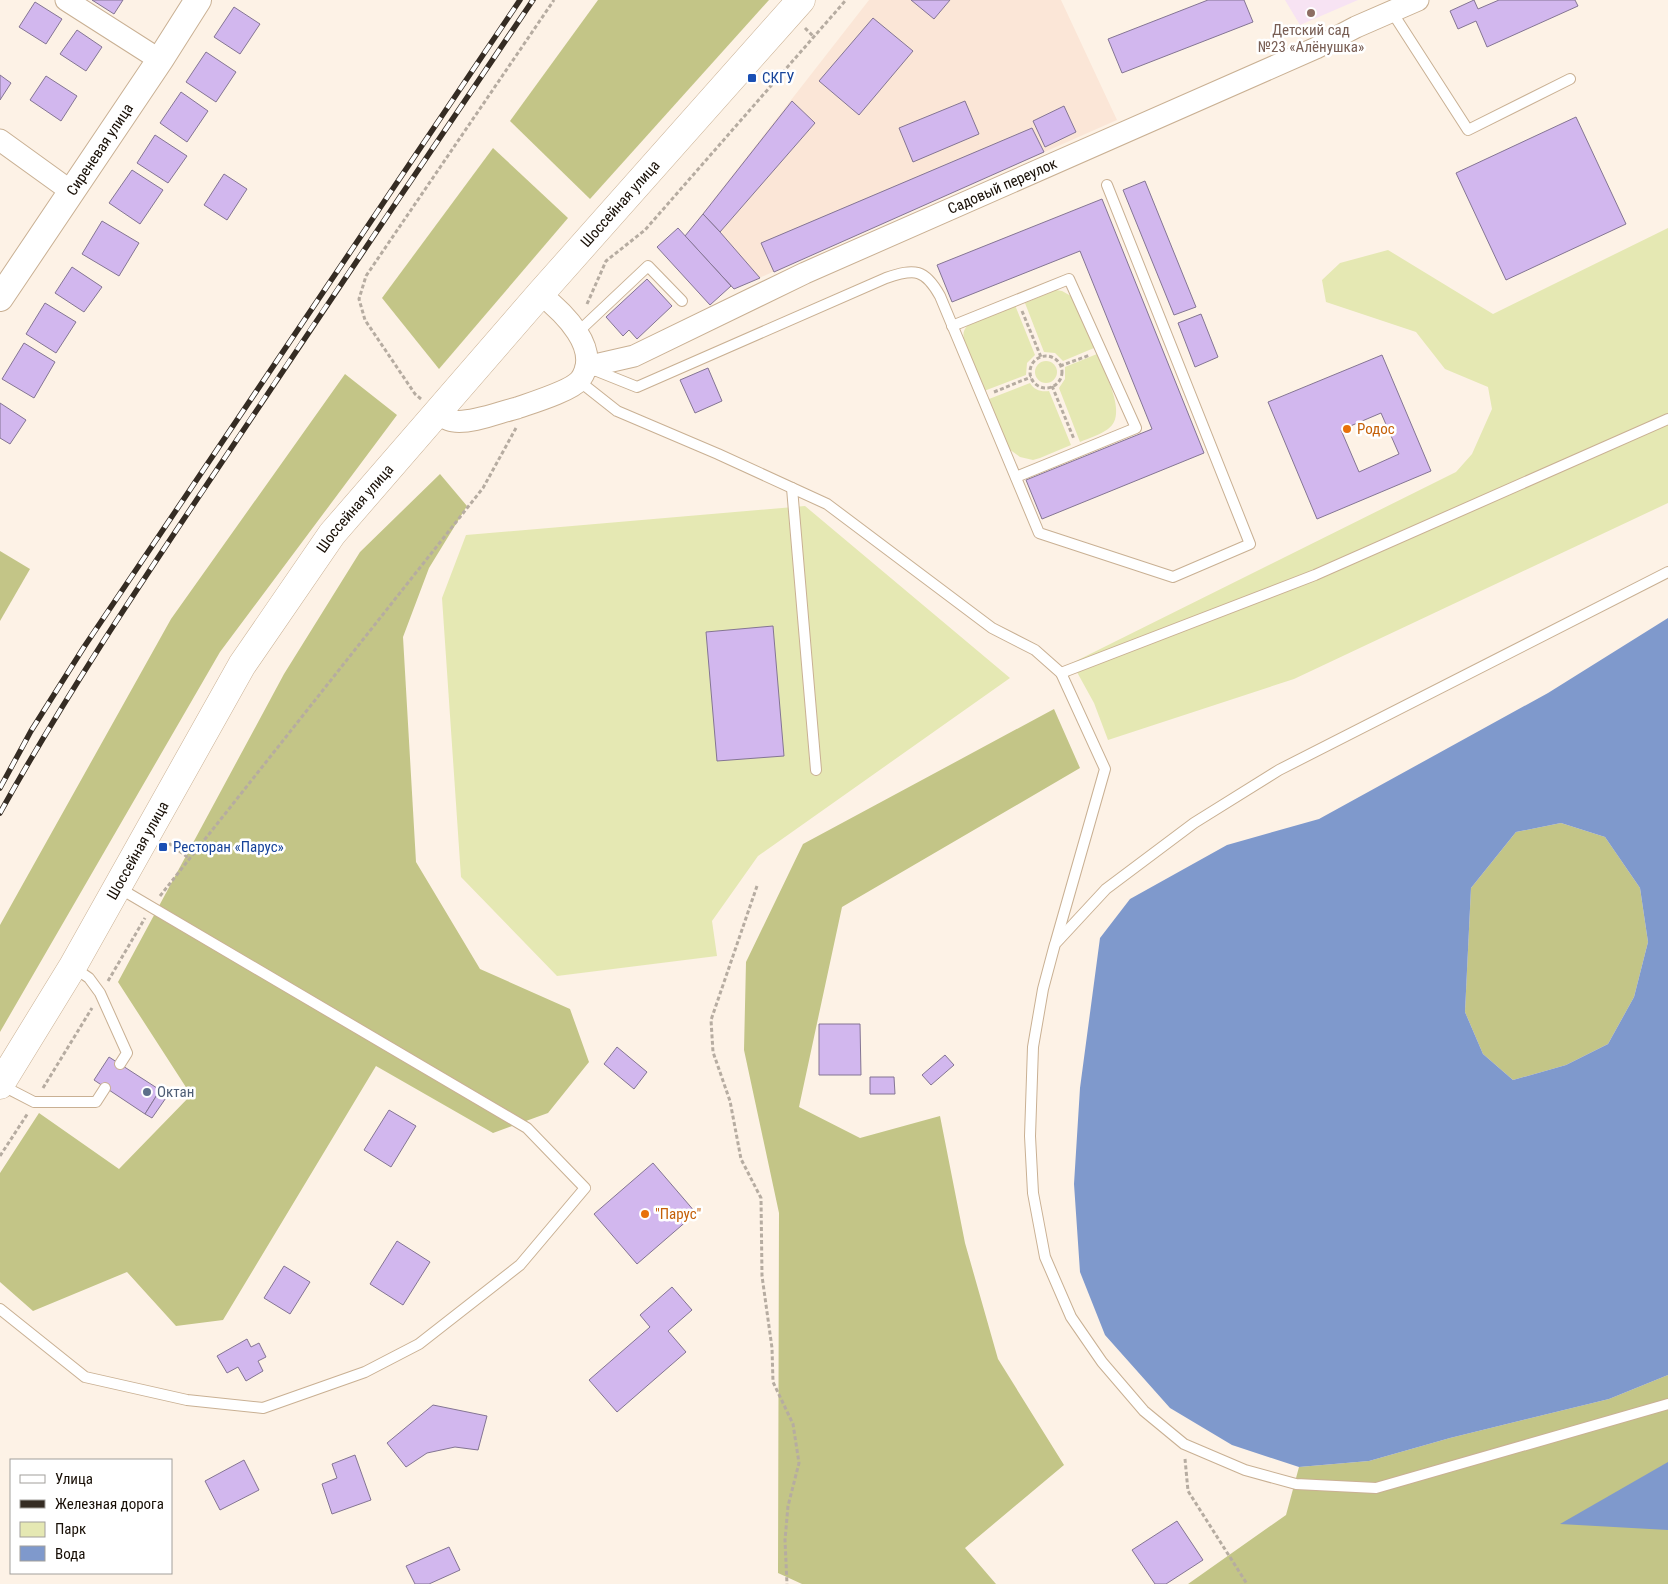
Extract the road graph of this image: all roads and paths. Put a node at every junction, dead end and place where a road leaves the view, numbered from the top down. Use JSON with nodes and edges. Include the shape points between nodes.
{"nodes":[{"id":1,"x":66,"y":0,"type":"edge"},
{"id":2,"x":198,"y":0,"type":"edge"},
{"id":3,"x":554,"y":0,"type":"edge"},
{"id":4,"x":801,"y":0,"type":"edge"},
{"id":5,"x":846,"y":0,"type":"edge"},
{"id":6,"x":1418,"y":0,"type":"edge"},
{"id":7,"x":1392,"y":12,"type":"junction"},
{"id":8,"x":160,"y":60,"type":"junction"},
{"id":9,"x":1570,"y":79,"type":"dead end"},
{"id":10,"x":0,"y":140,"type":"edge"},
{"id":11,"x":1107,"y":185,"type":"dead end"},
{"id":12,"x":72,"y":192,"type":"junction"},
{"id":13,"x":540,"y":294,"type":"junction"},
{"id":14,"x":0,"y":298,"type":"edge"},
{"id":15,"x":1018,"y":300,"type":"junction"},
{"id":16,"x":682,"y":301,"type":"dead end"},
{"id":17,"x":952,"y":326,"type":"junction"},
{"id":18,"x":582,"y":328,"type":"junction"},
{"id":19,"x":1101,"y":350,"type":"junction"},
{"id":20,"x":1041,"y":357,"type":"junction"},
{"id":21,"x":1060,"y":366,"type":"junction"},
{"id":22,"x":583,"y":374,"type":"junction"},
{"id":23,"x":1031,"y":377,"type":"junction"},
{"id":24,"x":1052,"y":386,"type":"junction"},
{"id":25,"x":982,"y":396,"type":"junction"},
{"id":26,"x":529,"y":404,"type":"junction"},
{"id":27,"x":436,"y":414,"type":"junction"},
{"id":28,"x":1668,"y":420,"type":"edge"},
{"id":29,"x":1079,"y":452,"type":"junction"},
{"id":30,"x":1016,"y":477,"type":"junction"},
{"id":31,"x":792,"y":488,"type":"junction"},
{"id":32,"x":1668,"y":572,"type":"edge"},
{"id":33,"x":1061,"y":674,"type":"junction"},
{"id":34,"x":816,"y":770,"type":"dead end"},
{"id":35,"x":165,"y":849,"type":"dead end"},
{"id":36,"x":190,"y":859,"type":"junction"},
{"id":37,"x":757,"y":886,"type":"dead end"},
{"id":38,"x":118,"y":888,"type":"junction"},
{"id":39,"x":151,"y":907,"type":"junction"},
{"id":40,"x":1055,"y":944,"type":"junction"},
{"id":41,"x":73,"y":966,"type":"junction"},
{"id":42,"x":100,"y":993,"type":"junction"},
{"id":43,"x":120,"y":1064,"type":"dead end"},
{"id":44,"x":0,"y":1085,"type":"edge"},
{"id":45,"x":105,"y":1088,"type":"dead end"},
{"id":46,"x":34,"y":1102,"type":"junction"},
{"id":47,"x":0,"y":1156,"type":"edge"},
{"id":48,"x":0,"y":1309,"type":"edge"},
{"id":49,"x":1668,"y":1404,"type":"edge"},
{"id":50,"x":1184,"y":1444,"type":"junction"},
{"id":51,"x":787,"y":1584,"type":"edge"},
{"id":52,"x":1247,"y":1584,"type":"edge"}],
"edges":[{"from":1,"to":8,"type":"street"},
{"from":2,"to":8,"type":"street","name":"Сиреневая улица"},
{"from":3,"to":27,"type":"path","via":[[366,276],[359,299],[365,320],[415,394]]},
{"from":4,"to":13,"type":"main road","name":"Шоссейная улица"},
{"from":5,"to":18,"type":"path","via":[[646,230],[606,261],[588,301]]},
{"from":6,"to":7,"type":"street","name":"Садовый переулок"},
{"from":7,"to":9,"type":"lane","via":[[1468,130]]},
{"from":7,"to":22,"type":"street","name":"Садовый переулок","via":[[805,274],[634,356]]},
{"from":8,"to":12,"type":"street","name":"Сиреневая улица"},
{"from":10,"to":12,"type":"street"},
{"from":11,"to":30,"type":"lane","via":[[1250,544],[1173,576],[1039,533]]},
{"from":12,"to":14,"type":"street","name":"Сиреневая улица"},
{"from":13,"to":18,"type":"street"},
{"from":13,"to":27,"type":"main road","name":"Шоссейная улица"},
{"from":15,"to":17,"type":"lane"},
{"from":15,"to":19,"type":"lane","via":[[1069,279]]},
{"from":15,"to":20,"type":"path"},
{"from":16,"to":18,"type":"lane","via":[[648,266]]},
{"from":17,"to":22,"type":"lane","via":[[931,281],[924,274],[901,273],[637,386]]},
{"from":17,"to":25,"type":"lane"},
{"from":18,"to":22,"type":"street","via":[[585,350]]},
{"from":19,"to":21,"type":"path"},
{"from":19,"to":29,"type":"lane","via":[[1136,428]]},
{"from":20,"to":21,"type":"path","via":[[1051,357]]},
{"from":20,"to":23,"type":"path","via":[[1032,364]]},
{"from":21,"to":24,"type":"path","via":[[1060,379]]},
{"from":22,"to":26,"type":"street","name":"Садовый переулок","via":[[562,391]]},
{"from":22,"to":31,"type":"lane","via":[[617,411]]},
{"from":23,"to":24,"type":"path","via":[[1041,387]]},
{"from":23,"to":25,"type":"path"},
{"from":24,"to":29,"type":"path"},
{"from":25,"to":30,"type":"lane"},
{"from":26,"to":27,"type":"street","name":"Садовый переулок","via":[[474,420],[454,421]]},
{"from":26,"to":36,"type":"path","via":[[483,488]]},
{"from":27,"to":38,"type":"main road","name":"Шоссейная улица","via":[[332,534],[242,666]]},
{"from":28,"to":33,"type":"lane","via":[[1315,575]]},
{"from":29,"to":30,"type":"lane"},
{"from":31,"to":33,"type":"lane","via":[[827,504],[992,628],[1035,650]]},
{"from":31,"to":34,"type":"lane"},
{"from":32,"to":40,"type":"lane","via":[[1279,770],[1194,823],[1106,889]]},
{"from":33,"to":40,"type":"lane","via":[[1105,769]]},
{"from":35,"to":36,"type":"path","via":[[170,844]]},
{"from":36,"to":39,"type":"path"},
{"from":37,"to":51,"type":"path","via":[[711,1020],[714,1052],[730,1100],[741,1159],[761,1198],[762,1276],[772,1348],[773,1382],[793,1424],[799,1463],[788,1506],[785,1540]]},
{"from":38,"to":39,"type":"lane"},
{"from":38,"to":41,"type":"main road","name":"Шоссейная улица"},
{"from":39,"to":42,"type":"path"},
{"from":39,"to":48,"type":"lane","via":[[526,1128],[585,1188],[520,1266],[419,1344],[365,1372],[263,1408],[187,1400],[85,1378]]},
{"from":40,"to":50,"type":"lane","via":[[1033,1047],[1030,1127],[1034,1193],[1045,1257],[1071,1317],[1102,1362],[1144,1411]]},
{"from":41,"to":42,"type":"lane"},
{"from":41,"to":44,"type":"main road","name":"Шоссейная улица"},
{"from":42,"to":43,"type":"lane","via":[[127,1054]]},
{"from":42,"to":46,"type":"path"},
{"from":44,"to":46,"type":"lane"},
{"from":45,"to":46,"type":"lane","via":[[96,1102]]},
{"from":46,"to":47,"type":"path"},
{"from":49,"to":50,"type":"lane","via":[[1376,1488],[1296,1484],[1245,1470]]},
{"from":50,"to":52,"type":"path","via":[[1188,1491]]}]}
